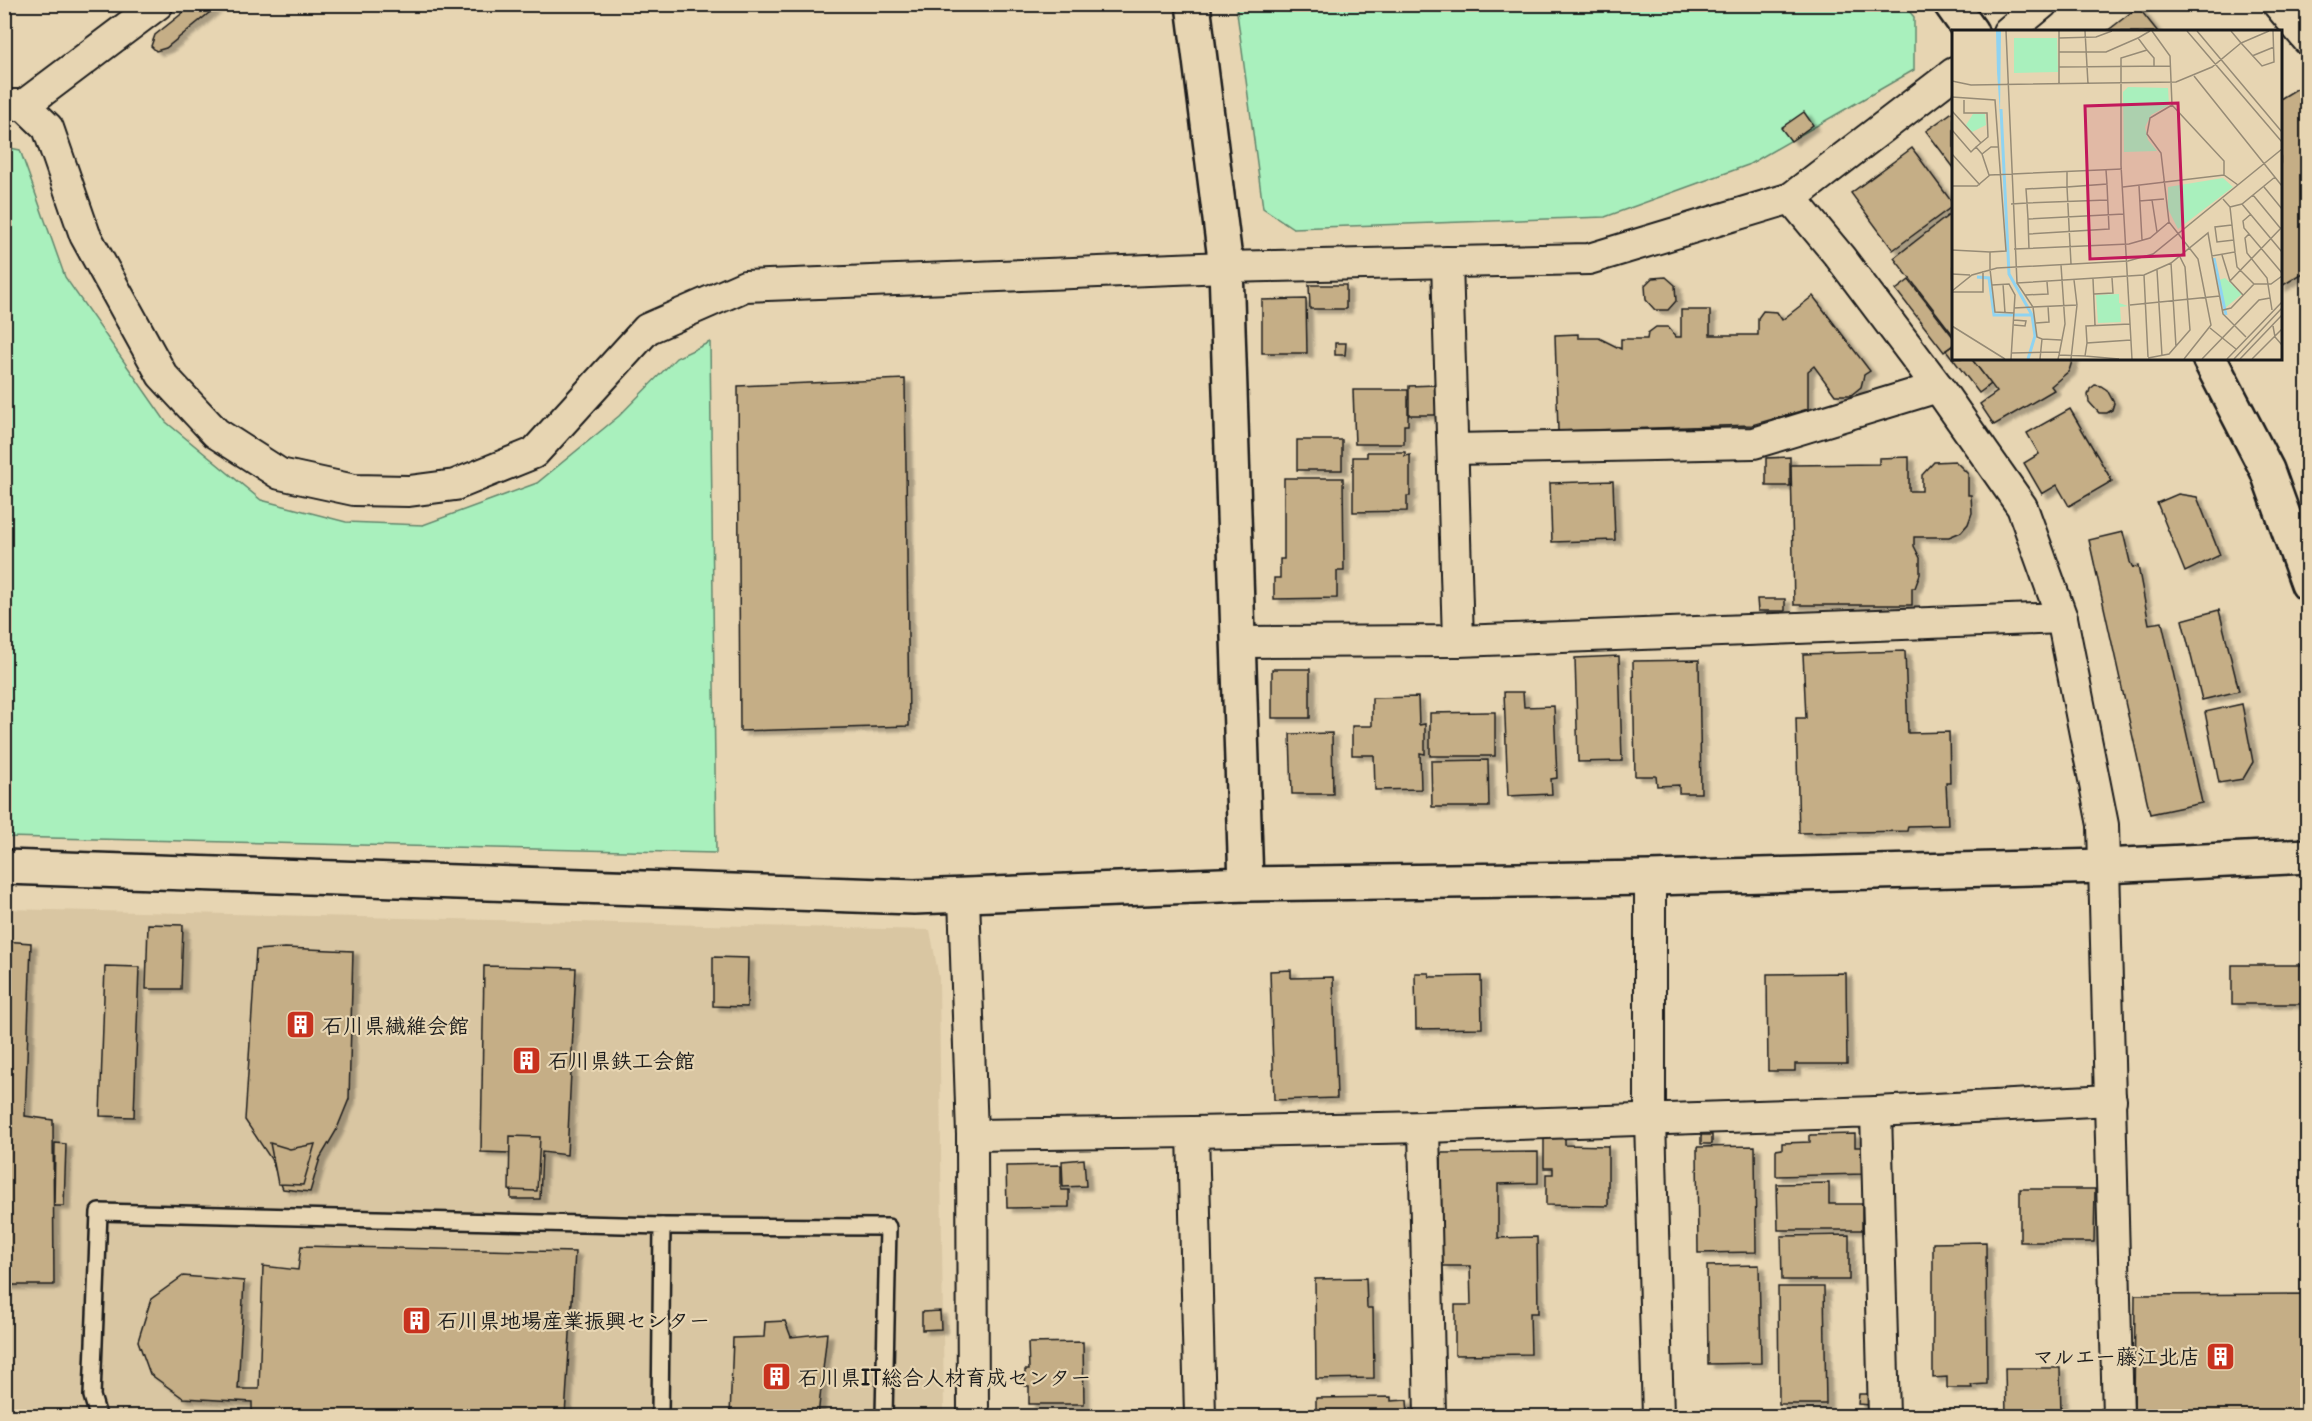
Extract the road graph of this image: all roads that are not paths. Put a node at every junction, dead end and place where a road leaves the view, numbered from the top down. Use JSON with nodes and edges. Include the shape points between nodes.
{"nodes":[{"id":1,"x":158,"y":4,"type":"edge"},
{"id":2,"x":1192,"y":4,"type":"edge"},
{"id":3,"x":1951,"y":4,"type":"edge"},
{"id":4,"x":2042,"y":4,"type":"edge"},
{"id":5,"x":2278,"y":4,"type":"edge"},
{"id":6,"x":1970,"y":30,"type":"edge"},
{"id":7,"x":2010,"y":30,"type":"edge"},
{"id":8,"x":2307,"y":40,"type":"edge"},
{"id":9,"x":1952,"y":75,"type":"edge"},
{"id":10,"x":14,"y":105,"type":"edge"},
{"id":11,"x":1791,"y":198,"type":"junction"},
{"id":12,"x":1448,"y":262,"type":"junction"},
{"id":13,"x":1226,"y":267,"type":"junction"},
{"id":14,"x":2211,"y":360,"type":"edge"},
{"id":15,"x":1938,"y":387,"type":"junction"},
{"id":16,"x":1453,"y":449,"type":"junction"},
{"id":17,"x":2307,"y":584,"type":"edge"},
{"id":18,"x":2062,"y":618,"type":"junction"},
{"id":19,"x":1458,"y":641,"type":"junction"},
{"id":20,"x":1238,"y":642,"type":"junction"},
{"id":21,"x":2307,"y":856,"type":"edge"},
{"id":22,"x":2104,"y":866,"type":"junction"},
{"id":23,"x":4,"y":867,"type":"edge"},
{"id":24,"x":1650,"y":878,"type":"junction"},
{"id":25,"x":1246,"y":884,"type":"junction"},
{"id":26,"x":964,"y":897,"type":"junction"},
{"id":27,"x":2112,"y":1100,"type":"junction"},
{"id":28,"x":1876,"y":1112,"type":"junction"},
{"id":29,"x":1650,"y":1119,"type":"junction"},
{"id":30,"x":1424,"y":1128,"type":"junction"},
{"id":31,"x":1193,"y":1132,"type":"junction"},
{"id":32,"x":972,"y":1135,"type":"junction"},
{"id":33,"x":662,"y":1226,"type":"junction"},
{"id":34,"x":98,"y":1416,"type":"edge"},
{"id":35,"x":660,"y":1416,"type":"edge"},
{"id":36,"x":884,"y":1416,"type":"edge"},
{"id":37,"x":973,"y":1416,"type":"edge"},
{"id":38,"x":1200,"y":1416,"type":"edge"},
{"id":39,"x":1430,"y":1416,"type":"edge"},
{"id":40,"x":1658,"y":1416,"type":"edge"},
{"id":41,"x":1884,"y":1416,"type":"edge"},
{"id":42,"x":2118,"y":1416,"type":"edge"}],
"edges":[{"from":1,"to":10,"type":"street"},
{"from":2,"to":13,"type":"street"},
{"from":3,"to":6,"type":"street"},
{"from":4,"to":7,"type":"street"},
{"from":5,"to":8,"type":"street"},
{"from":9,"to":11,"type":"street"},
{"from":10,"to":13,"type":"street","via":[[48,128],[85,235],[162,375],[216,433],[280,474],[354,490],[409,491],[454,485],[534,453],[647,329],[745,286]]},
{"from":11,"to":12,"type":"street","via":[[1589,259]]},
{"from":11,"to":15,"type":"street"},
{"from":12,"to":13,"type":"street"},
{"from":12,"to":16,"type":"street"},
{"from":13,"to":20,"type":"street"},
{"from":14,"to":17,"type":"street","via":[[2268,470]]},
{"from":15,"to":16,"type":"street","via":[[1754,443]]},
{"from":15,"to":18,"type":"street","via":[[2022,507]]},
{"from":16,"to":19,"type":"street"},
{"from":18,"to":19,"type":"street"},
{"from":18,"to":22,"type":"street","via":[[2103,825]]},
{"from":19,"to":20,"type":"street"},
{"from":20,"to":25,"type":"street"},
{"from":21,"to":22,"type":"street"},
{"from":22,"to":24,"type":"street"},
{"from":22,"to":27,"type":"street"},
{"from":23,"to":26,"type":"street"},
{"from":24,"to":25,"type":"street"},
{"from":24,"to":29,"type":"street"},
{"from":25,"to":26,"type":"street"},
{"from":26,"to":32,"type":"street"},
{"from":27,"to":28,"type":"street"},
{"from":27,"to":42,"type":"street"},
{"from":28,"to":29,"type":"street"},
{"from":28,"to":41,"type":"street"},
{"from":29,"to":30,"type":"street"},
{"from":29,"to":40,"type":"street"},
{"from":30,"to":31,"type":"street"},
{"from":30,"to":39,"type":"street"},
{"from":31,"to":32,"type":"street"},
{"from":31,"to":38,"type":"street"},
{"from":32,"to":37,"type":"street"},
{"from":33,"to":34,"type":"lane","via":[[99,1212],[93,1396]]},
{"from":33,"to":35,"type":"lane"},
{"from":33,"to":36,"type":"lane","via":[[888,1227]]}]}
